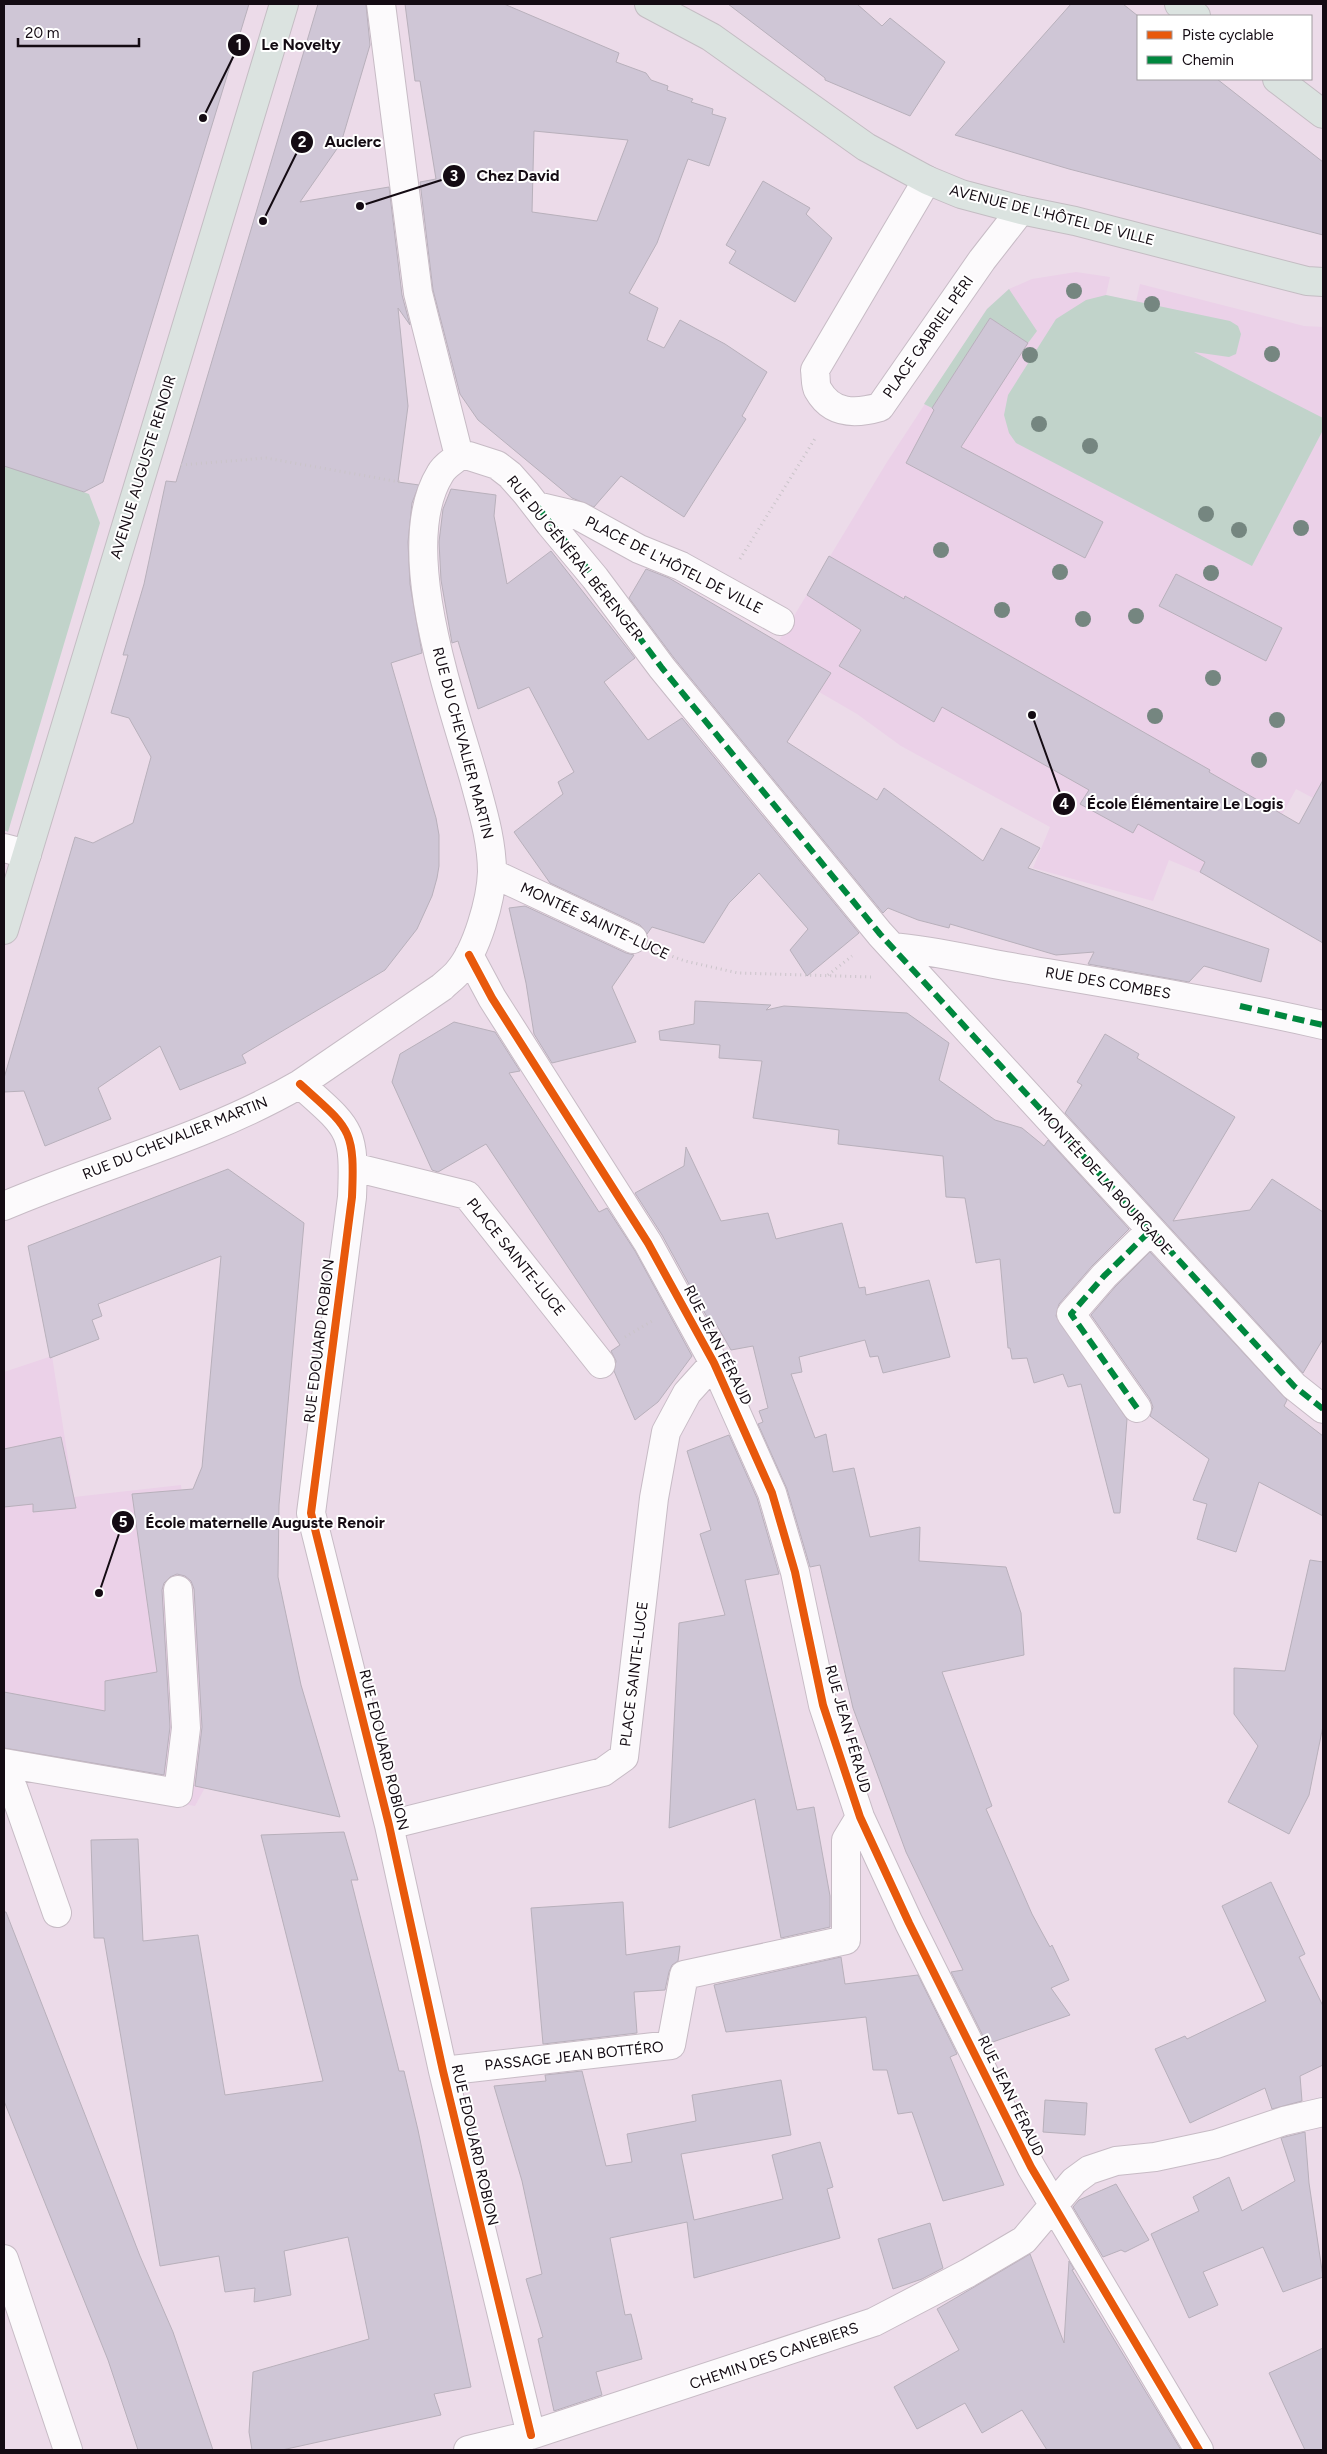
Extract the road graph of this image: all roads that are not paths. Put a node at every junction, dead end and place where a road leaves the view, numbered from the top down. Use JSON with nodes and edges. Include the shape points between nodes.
{"nodes":[{"id":1,"x":284,"y":4,"type":"edge"},
{"id":2,"x":381,"y":4,"type":"edge"},
{"id":3,"x":649,"y":4,"type":"edge"},
{"id":4,"x":1180,"y":4,"type":"edge"},
{"id":5,"x":1195,"y":15,"type":"edge"},
{"id":6,"x":1278,"y":80,"type":"edge"},
{"id":7,"x":1323,"y":114,"type":"edge"},
{"id":8,"x":927,"y":180,"type":"junction"},
{"id":9,"x":1021,"y":210,"type":"junction"},
{"id":10,"x":1323,"y":282,"type":"edge"},
{"id":11,"x":459,"y":456,"type":"junction"},
{"id":12,"x":537,"y":506,"type":"junction"},
{"id":13,"x":780,"y":621,"type":"dead end"},
{"id":14,"x":16,"y":851,"type":"edge"},
{"id":15,"x":492,"y":873,"type":"junction"},
{"id":16,"x":4,"y":930,"type":"edge"},
{"id":17,"x":633,"y":939,"type":"road end"},
{"id":18,"x":892,"y":947,"type":"junction"},
{"id":19,"x":469,"y":955,"type":"junction"},
{"id":20,"x":1323,"y":1025,"type":"edge"},
{"id":21,"x":300,"y":1084,"type":"junction"},
{"id":22,"x":353,"y":1167,"type":"junction"},
{"id":23,"x":4,"y":1186,"type":"edge"},
{"id":24,"x":32,"y":1194,"type":"junction"},
{"id":25,"x":4,"y":1206,"type":"edge"},
{"id":26,"x":1150,"y":1231,"type":"junction"},
{"id":27,"x":598,"y":1360,"type":"road end"},
{"id":28,"x":714,"y":1363,"type":"junction"},
{"id":29,"x":1137,"y":1408,"type":"dead end"},
{"id":30,"x":1323,"y":1409,"type":"edge"},
{"id":31,"x":178,"y":1590,"type":"dead end"},
{"id":32,"x":4,"y":1763,"type":"edge"},
{"id":33,"x":4,"y":1787,"type":"edge"},
{"id":34,"x":860,"y":1817,"type":"junction"},
{"id":35,"x":389,"y":1825,"type":"junction"},
{"id":36,"x":57,"y":1913,"type":"dead end"},
{"id":37,"x":443,"y":2071,"type":"junction"},
{"id":38,"x":1323,"y":2112,"type":"edge"},
{"id":39,"x":1053,"y":2206,"type":"junction"},
{"id":40,"x":4,"y":2259,"type":"edge"},
{"id":41,"x":531,"y":2435,"type":"junction"},
{"id":42,"x":68,"y":2450,"type":"edge"},
{"id":43,"x":468,"y":2450,"type":"edge"},
{"id":44,"x":1199,"y":2450,"type":"edge"}],
"edges":[{"from":1,"to":14,"type":"main road","name":"AVENUE AUGUSTE RENOIR","via":[[143,468]]},
{"from":2,"to":11,"type":"street","via":[[418,293]]},
{"from":3,"to":8,"type":"main road","name":"AVENUE DE L'HÔTEL DE VILLE","via":[[711,37],[866,147]]},
{"from":4,"to":5,"type":"main road"},
{"from":6,"to":7,"type":"main road"},
{"from":8,"to":9,"type":"main road","name":"AVENUE DE L'HÔTEL DE VILLE","via":[[961,194]]},
{"from":8,"to":9,"type":"street","name":"PLACE GABRIEL PÉRI","via":[[815,370],[817,389],[834,408],[859,413],[880,407],[982,260]]},
{"from":9,"to":10,"type":"main road","name":"AVENUE DE L'HÔTEL DE VILLE","via":[[1307,281]]},
{"from":11,"to":12,"type":"street","name":"RUE DU GÉNÉRAL BÉRENGER","via":[[496,465],[510,475]]},
{"from":11,"to":15,"type":"street","name":"RUE DU CHEVALIER MARTIN","via":[[440,473],[433,488],[423,531],[422,563],[433,626],[488,835]]},
{"from":12,"to":13,"type":"street","name":"PLACE DE L'HÔTEL DE VILLE","via":[[579,516],[639,549],[681,566]]},
{"from":12,"to":18,"type":"street","name":"RUE DU GÉNÉRAL BÉRENGER","via":[[662,668]]},
{"from":14,"to":16,"type":"main road","name":"AVENUE AUGUSTE RENOIR"},
{"from":15,"to":17,"type":"street","name":"MONTÉE SAINTE-LUCE"},
{"from":15,"to":19,"type":"street","name":"RUE DU CHEVALIER MARTIN","via":[[484,912]]},
{"from":18,"to":20,"type":"street","name":"RUE DES COMBES","via":[[926,950],[1240,1006]]},
{"from":18,"to":26,"type":"street","name":"MONTÉE DE LA BOURGADE"},
{"from":19,"to":21,"type":"street","name":"RUE DU CHEVALIER MARTIN","via":[[458,972],[442,987]]},
{"from":19,"to":28,"type":"street","name":"RUE JEAN FÉRAUD","via":[[492,998],[648,1243]]},
{"from":21,"to":22,"type":"street","name":"RUE EDOUARD ROBION","via":[[344,1126],[352,1144]]},
{"from":21,"to":24,"type":"street","name":"RUE DU CHEVALIER MARTIN","via":[[205,1130]]},
{"from":22,"to":27,"type":"street","name":"PLACE SAINTE-LUCE","via":[[467,1195]]},
{"from":22,"to":35,"type":"street","name":"RUE EDOUARD ROBION","via":[[352,1197],[311,1513]]},
{"from":23,"to":24,"type":"street"},
{"from":24,"to":25,"type":"street","name":"RUE DU CHEVALIER MARTIN"},
{"from":26,"to":29,"type":"street","via":[[1071,1314]]},
{"from":26,"to":30,"type":"street","name":"MONTÉE DE LA BOURGADE","via":[[1294,1386]]},
{"from":28,"to":34,"type":"street","name":"RUE JEAN FÉRAUD","via":[[772,1493],[795,1572],[823,1705]]},
{"from":28,"to":35,"type":"street","name":"PLACE SAINTE-LUCE","via":[[687,1393],[666,1432],[654,1498],[624,1757],[603,1772]]},
{"from":31,"to":32,"type":"street","via":[[186,1728],[178,1793]]},
{"from":33,"to":36,"type":"street","via":[[14,1788]]},
{"from":34,"to":37,"type":"street","name":"PASSAGE JEAN BOTTÉRO","via":[[846,1840],[846,1940],[684,1975],[671,2045]]},
{"from":34,"to":39,"type":"street","name":"RUE JEAN FÉRAUD","via":[[1013,2132]]},
{"from":35,"to":37,"type":"street","name":"RUE EDOUARD ROBION"},
{"from":37,"to":41,"type":"street","name":"RUE EDOUARD ROBION"},
{"from":38,"to":39,"type":"street","name":"CHEMIN DES CANEBIERS","via":[[1284,2121],[1216,2144],[1155,2157],[1116,2161],[1089,2170],[1074,2181]]},
{"from":39,"to":41,"type":"street","name":"CHEMIN DES CANEBIERS","via":[[1024,2240],[874,2322]]},
{"from":39,"to":44,"type":"street","name":"RUE JEAN FÉRAUD"},
{"from":40,"to":42,"type":"street"},
{"from":41,"to":43,"type":"street","name":"CHEMIN DES CANEBIERS"}]}
